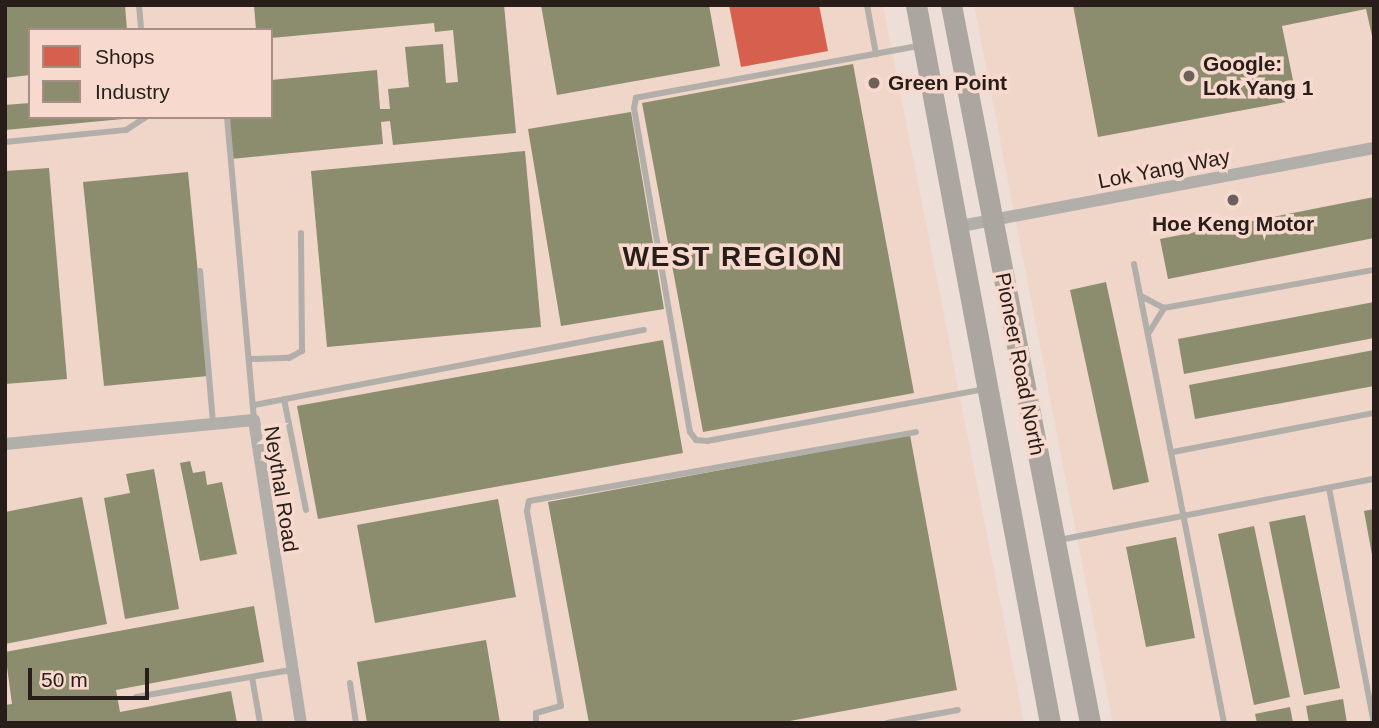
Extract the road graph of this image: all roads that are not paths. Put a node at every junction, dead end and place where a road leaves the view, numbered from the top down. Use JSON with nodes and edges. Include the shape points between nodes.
{"nodes":[{"id":1,"x":139,"y":5,"type":"edge"},
{"id":2,"x":867,"y":5,"type":"edge"},
{"id":3,"x":916,"y":5,"type":"edge"},
{"id":4,"x":951,"y":5,"type":"edge"},
{"id":5,"x":141,"y":28,"type":"edge"},
{"id":6,"x":924,"y":45,"type":"junction"},
{"id":7,"x":876,"y":54,"type":"junction"},
{"id":8,"x":143,"y":119,"type":"edge"},
{"id":9,"x":227,"y":119,"type":"edge"},
{"id":10,"x":5,"y":142,"type":"edge"},
{"id":11,"x":1374,"y":148,"type":"edge"},
{"id":12,"x":993,"y":220,"type":"junction"},
{"id":13,"x":961,"y":226,"type":"junction"},
{"id":14,"x":301,"y":233,"type":"dead end"},
{"id":15,"x":1134,"y":264,"type":"dead end"},
{"id":16,"x":1374,"y":270,"type":"edge"},
{"id":17,"x":200,"y":271,"type":"dead end"},
{"id":18,"x":1140,"y":294,"type":"junction"},
{"id":19,"x":1164,"y":308,"type":"junction"},
{"id":20,"x":644,"y":330,"type":"dead end"},
{"id":21,"x":1148,"y":336,"type":"junction"},
{"id":22,"x":251,"y":359,"type":"junction"},
{"id":23,"x":990,"y":388,"type":"junction"},
{"id":24,"x":284,"y":399,"type":"junction"},
{"id":25,"x":254,"y":405,"type":"junction"},
{"id":26,"x":1374,"y":413,"type":"edge"},
{"id":27,"x":254,"y":420,"type":"junction"},
{"id":28,"x":213,"y":424,"type":"junction"},
{"id":29,"x":915,"y":432,"type":"dead end"},
{"id":30,"x":5,"y":444,"type":"edge"},
{"id":31,"x":1173,"y":452,"type":"junction"},
{"id":32,"x":1374,"y":479,"type":"edge"},
{"id":33,"x":1329,"y":488,"type":"junction"},
{"id":34,"x":306,"y":510,"type":"dead end"},
{"id":35,"x":1182,"y":516,"type":"junction"},
{"id":36,"x":1054,"y":541,"type":"junction"},
{"id":37,"x":291,"y":670,"type":"junction"},
{"id":38,"x":252,"y":677,"type":"junction"},
{"id":39,"x":350,"y":683,"type":"dead end"},
{"id":40,"x":136,"y":697,"type":"dead end"},
{"id":41,"x":958,"y":710,"type":"dead end"},
{"id":42,"x":260,"y":723,"type":"edge"},
{"id":43,"x":301,"y":723,"type":"edge"},
{"id":44,"x":356,"y":723,"type":"edge"},
{"id":45,"x":536,"y":723,"type":"edge"},
{"id":46,"x":887,"y":723,"type":"edge"},
{"id":47,"x":1050,"y":723,"type":"edge"},
{"id":48,"x":1090,"y":723,"type":"edge"},
{"id":49,"x":1224,"y":723,"type":"edge"},
{"id":50,"x":1374,"y":723,"type":"edge"}],
"edges":[{"from":1,"to":5,"type":"lane"},
{"from":2,"to":7,"type":"lane"},
{"from":3,"to":6,"type":"main road","name":"Pioneer Road North"},
{"from":4,"to":12,"type":"main road","name":"Pioneer Road North"},
{"from":6,"to":7,"type":"lane"},
{"from":6,"to":13,"type":"main road","name":"Pioneer Road North"},
{"from":7,"to":23,"type":"lane","via":[[640,96],[634,102],[690,432],[696,440],[707,441]]},
{"from":8,"to":10,"type":"lane","via":[[127,130]]},
{"from":9,"to":22,"type":"lane"},
{"from":11,"to":12,"type":"street","name":"Lok Yang Way"},
{"from":12,"to":13,"type":"street","name":"Lok Yang Way"},
{"from":12,"to":36,"type":"main road","name":"Pioneer Road North"},
{"from":13,"to":23,"type":"main road","name":"Pioneer Road North"},
{"from":14,"to":22,"type":"lane","via":[[302,351],[289,358]]},
{"from":15,"to":18,"type":"lane"},
{"from":16,"to":19,"type":"lane"},
{"from":17,"to":28,"type":"lane"},
{"from":18,"to":19,"type":"lane"},
{"from":18,"to":21,"type":"lane"},
{"from":19,"to":21,"type":"lane"},
{"from":20,"to":24,"type":"lane"},
{"from":21,"to":31,"type":"lane"},
{"from":22,"to":25,"type":"lane"},
{"from":23,"to":47,"type":"main road","name":"Pioneer Road North"},
{"from":24,"to":25,"type":"lane"},
{"from":24,"to":34,"type":"lane"},
{"from":25,"to":27,"type":"lane"},
{"from":26,"to":31,"type":"lane"},
{"from":27,"to":28,"type":"street","name":"Neythal Road"},
{"from":27,"to":37,"type":"street","name":"Neythal Road"},
{"from":28,"to":30,"type":"street","name":"Neythal Road"},
{"from":29,"to":45,"type":"lane","via":[[529,500],[527,512],[561,706],[536,713]]},
{"from":31,"to":35,"type":"lane"},
{"from":32,"to":33,"type":"lane"},
{"from":33,"to":35,"type":"lane"},
{"from":33,"to":50,"type":"lane"},
{"from":35,"to":36,"type":"lane"},
{"from":35,"to":49,"type":"lane"},
{"from":36,"to":48,"type":"main road","name":"Pioneer Road North"},
{"from":37,"to":38,"type":"lane"},
{"from":37,"to":43,"type":"street","name":"Neythal Road"},
{"from":38,"to":40,"type":"lane"},
{"from":38,"to":42,"type":"lane"},
{"from":39,"to":44,"type":"lane"},
{"from":41,"to":46,"type":"lane"}]}
